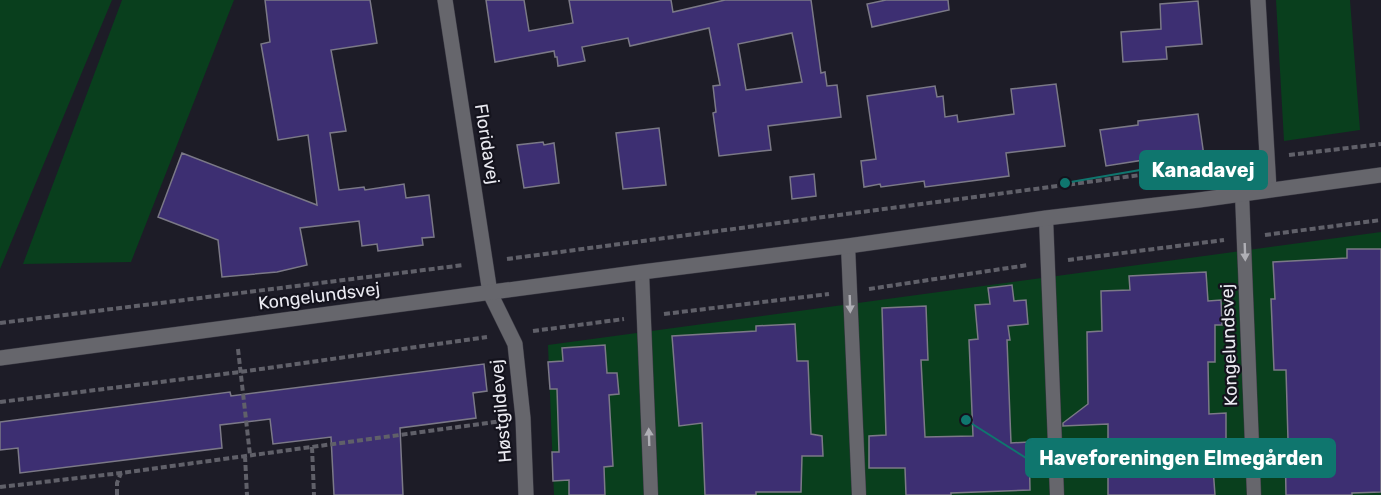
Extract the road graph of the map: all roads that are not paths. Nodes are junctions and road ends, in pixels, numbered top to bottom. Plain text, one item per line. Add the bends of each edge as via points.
1 (445, 0) edge
2 (1258, 0) edge
3 (1381, 176) edge
4 (1269, 189) junction
5 (1242, 194) junction
6 (1046, 218) junction
7 (848, 246) junction
8 (642, 272) junction
9 (490, 293) junction
10 (0, 358) edge
11 (526, 495) edge
12 (651, 495) edge
13 (859, 495) edge
14 (1057, 495) edge
15 (1254, 495) edge

1 - 9 street, Floridavej
2 - 4 street
3 - 4 street, Kongelundsvej
4 - 5 street, Kongelundsvej
5 - 6 street, Kongelundsvej
5 -> 15 lane, Kongelundsvej
6 - 7 street, Kongelundsvej
6 - 14 lane
7 - 8 street, Kongelundsvej
7 -> 13 lane
8 - 9 street, Kongelundsvej
12 -> 8 lane
9 - 10 street, Kongelundsvej
9 - 11 street, Høstgildevej via 515,344

